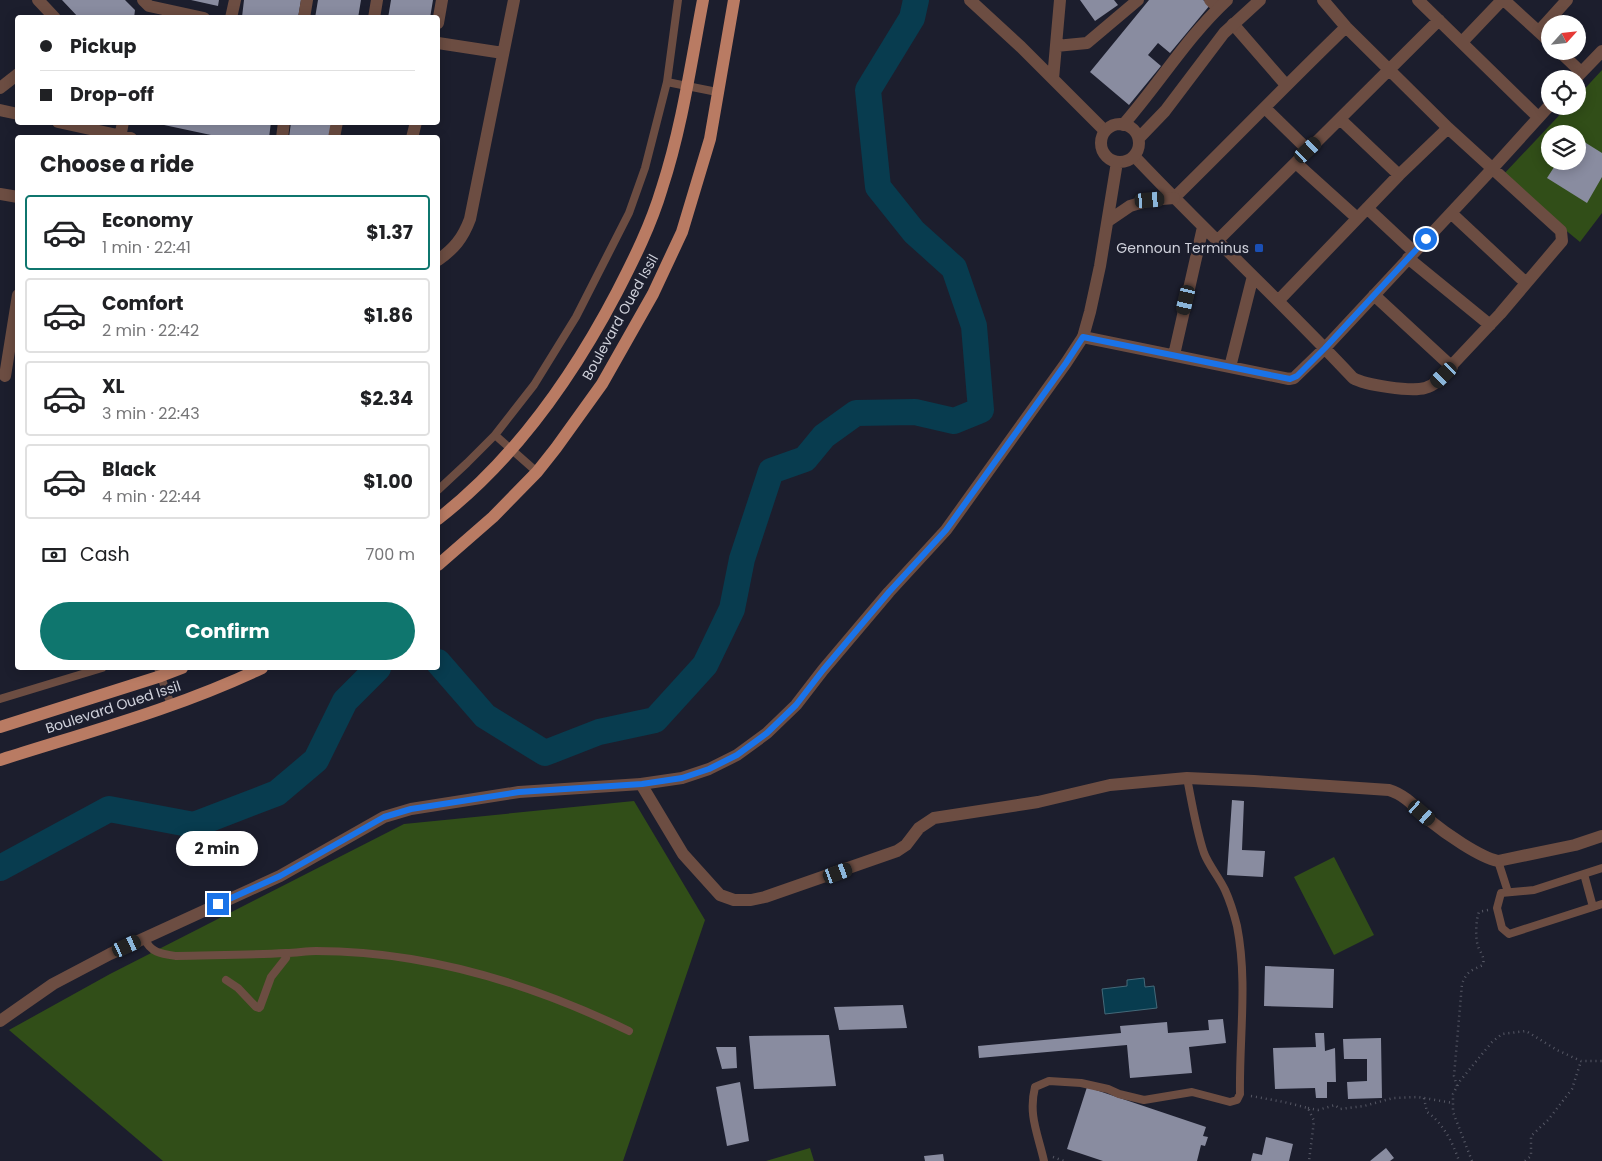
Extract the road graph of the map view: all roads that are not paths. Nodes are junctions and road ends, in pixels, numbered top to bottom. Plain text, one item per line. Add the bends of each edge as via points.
1 (38, 0) edge
2 (234, 0) edge
3 (307, 0) edge
4 (377, 0) edge
5 (442, 0) edge
6 (514, 0) edge
7 (678, 0) edge
8 (703, 0) edge
9 (734, 0) edge
10 (970, 0) edge
11 (1060, 0) edge
12 (1260, 0) edge
13 (1323, 0) edge
14 (1418, 0) edge
15 (1503, 0) edge
16 (1567, 0) edge
17 (1130, 2) edge
18 (1218, 3) edge
19 (147, 6) edge
20 (52, 15) edge
21 (190, 15) edge
22 (232, 15) edge
23 (304, 15) edge
24 (374, 15) edge
25 (439, 15) edge
26 (1439, 20) junction
27 (1233, 24) junction
28 (1346, 27) junction
29 (1539, 31) joint
30 (1462, 42) junction
31 (440, 43) edge
32 (1056, 46) junction
33 (1602, 51) edge
34 (503, 53) junction
35 (1566, 60) edge
36 (1390, 70) junction
37 (1574, 70) edge
38 (1583, 70) edge
39 (15, 76) edge
40 (1053, 79) junction
41 (667, 82) junction
42 (1286, 84) junction
43 (688, 86) junction
44 (0, 88) edge
45 (717, 92) junction
46 (1265, 108) junction
47 (0, 110) edge
48 (15, 113) edge
49 (1541, 114) edge
50 (1538, 117) junction
51 (1340, 119) junction
52 (71, 125) edge
53 (1123, 125) junction
54 (1448, 128) junction
55 (1106, 130) junction
56 (115, 135) edge
57 (1138, 138) junction
58 (1308, 150) junction
59 (1135, 157) junction
60 (1117, 162) junction
61 (1296, 163) junction
62 (1492, 169) junction
63 (1399, 175) junction
64 (0, 194) edge
65 (15, 196) edge
66 (1174, 198) junction
67 (1367, 208) junction
68 (1451, 213) junction
69 (1357, 218) junction
70 (1108, 222) junction
71 (1203, 227) junction
72 (1217, 241) junction
73 (1411, 255) junction
74 (440, 258) edge
75 (1253, 276) junction
76 (1526, 283) junction
77 (1374, 295) junction
78 (1279, 300) junction
79 (15, 317) edge
80 (1490, 325) junction
81 (1083, 337) junction
82 (1325, 348) junction
83 (1174, 355) junction
84 (1230, 367) junction
85 (1452, 367) junction
86 (7, 377) edge
87 (495, 435) junction
88 (511, 448) junction
89 (537, 472) junction
90 (440, 488) edge
91 (440, 517) edge
92 (440, 563) edge
93 (95, 670) edge
94 (258, 670) edge
95 (160, 672) edge
96 (0, 698) edge
97 (171, 706) junction
98 (0, 727) edge
99 (0, 760) edge
100 (1187, 778) junction
101 (642, 784) junction
102 (1602, 836) edge
103 (1498, 861) junction
104 (1602, 868) edge
105 (1584, 874) junction
106 (1508, 892) junction
107 (1602, 904) edge
108 (1593, 907) junction
109 (144, 938) junction
110 (287, 953) junction
111 (226, 980) dead end
112 (0, 1021) edge
113 (629, 1031) dead end
114 (1044, 1161) edge

1 - 20 street
2 - 22 street
3 - 23 street
4 - 24 street
5 - 25 street
6 - 34 street
7 - 41 lane
8 - 43 main road, Boulevard Oued Issil
9 - 45 main road, Boulevard Oued Issil
10 - 40 street
11 - 32 street
12 - 27 street
13 - 28 street
14 - 26 street
15 - 29 street
15 - 30 street
16 - 29 street
17 - 32 street via 1087,42
18 - 53 street via 1148,97
19 - 21 street
26 - 30 street
26 - 36 street
27 - 42 street
27 - 57 street via 1165,111
28 - 36 street
28 - 42 street
30 - 50 street
31 - 34 street
32 - 40 street
33 - 38 street
34 - 74 street via 470,220 460,241
35 - 37 street
36 - 51 street
36 - 54 street
39 - 44 street
40 - 55 street
41 - 43 lane
41 - 87 lane via 645,168 629,213 576,317 534,385
42 - 46 street
43 - 45 lane
43 - 88 main road, Boulevard Oued Issil via 662,190 639,249 580,357 559,389
45 - 89 main road, Boulevard Oued Issil via 710,139 682,232 653,294 602,384
46 - 58 street
46 - 66 street
47 - 48 street
49 - 50 street
50 - 62 street
51 - 58 street
51 - 63 street
52 - 56 street
53 - 55 street via 1110,126
53 - 57 street
54 - 62 street
54 - 63 street
55 - 60 street via 1102,148
57 - 59 street
58 - 61 street
59 - 60 street
59 - 66 street
60 - 70 street
61 - 69 street
61 - 72 street
62 - 68 street
62 - 76 street via 1562,235 1562,241
63 - 67 street
64 - 65 street
66 - 70 street via 1130,206
66 - 71 street
67 - 69 street
67 - 73 street
68 - 73 street
68 - 76 street
69 - 78 street
70 - 81 street
71 - 72 street
71 - 83 street
72 - 75 street
73 - 77 street
73 - 80 street
75 - 78 street
75 - 84 street
76 - 80 street
77 - 82 street
77 - 85 street
78 - 82 street
79 - 86 street
80 - 85 street
81 - 83 street
81 - 101 street via 946,530 889,592 796,705 767,733 737,755 682,778
82 - 84 street via 1290,379
82 - 85 street via 1353,378 1368,384 1426,388
83 - 84 street
87 - 88 lane
87 - 90 lane
88 - 89 lane
88 - 91 main road, Boulevard Oued Issil via 478,484
89 - 92 main road, Boulevard Oued Issil via 493,517
93 - 96 lane
94 - 97 main road, Boulevard Oued Issil
95 - 97 lane
95 - 98 main road, Boulevard Oued Issil
97 - 99 main road, Boulevard Oued Issil
100 - 101 street via 1110,785 1038,802 934,818 896,851 824,878 751,900 734,900 720,895 706,882 683,854
100 - 103 street via 1389,790 1403,796 1434,824 1480,854
100 - 114 lane via 1204,854 1224,889 1236,925 1241,954 1240,1094 1237,1100 1230,1102 1192,1092 1144,1100 1081,1083 1049,1081 1035,1087 1032,1098 1033,1121
101 - 109 street via 519,792 411,809 384,817 280,876
102 - 103 street
103 - 106 lane
104 - 105 lane
105 - 106 lane via 1534,890
105 - 108 lane
106 - 108 lane via 1501,893 1497,908 1502,928 1509,934
107 - 108 lane
109 - 110 lane via 154,952 176,956
109 - 112 street via 53,984
110 - 111 lane via 271,977 259,1008
110 - 113 lane via 316,951 371,955 456,968 556,998

